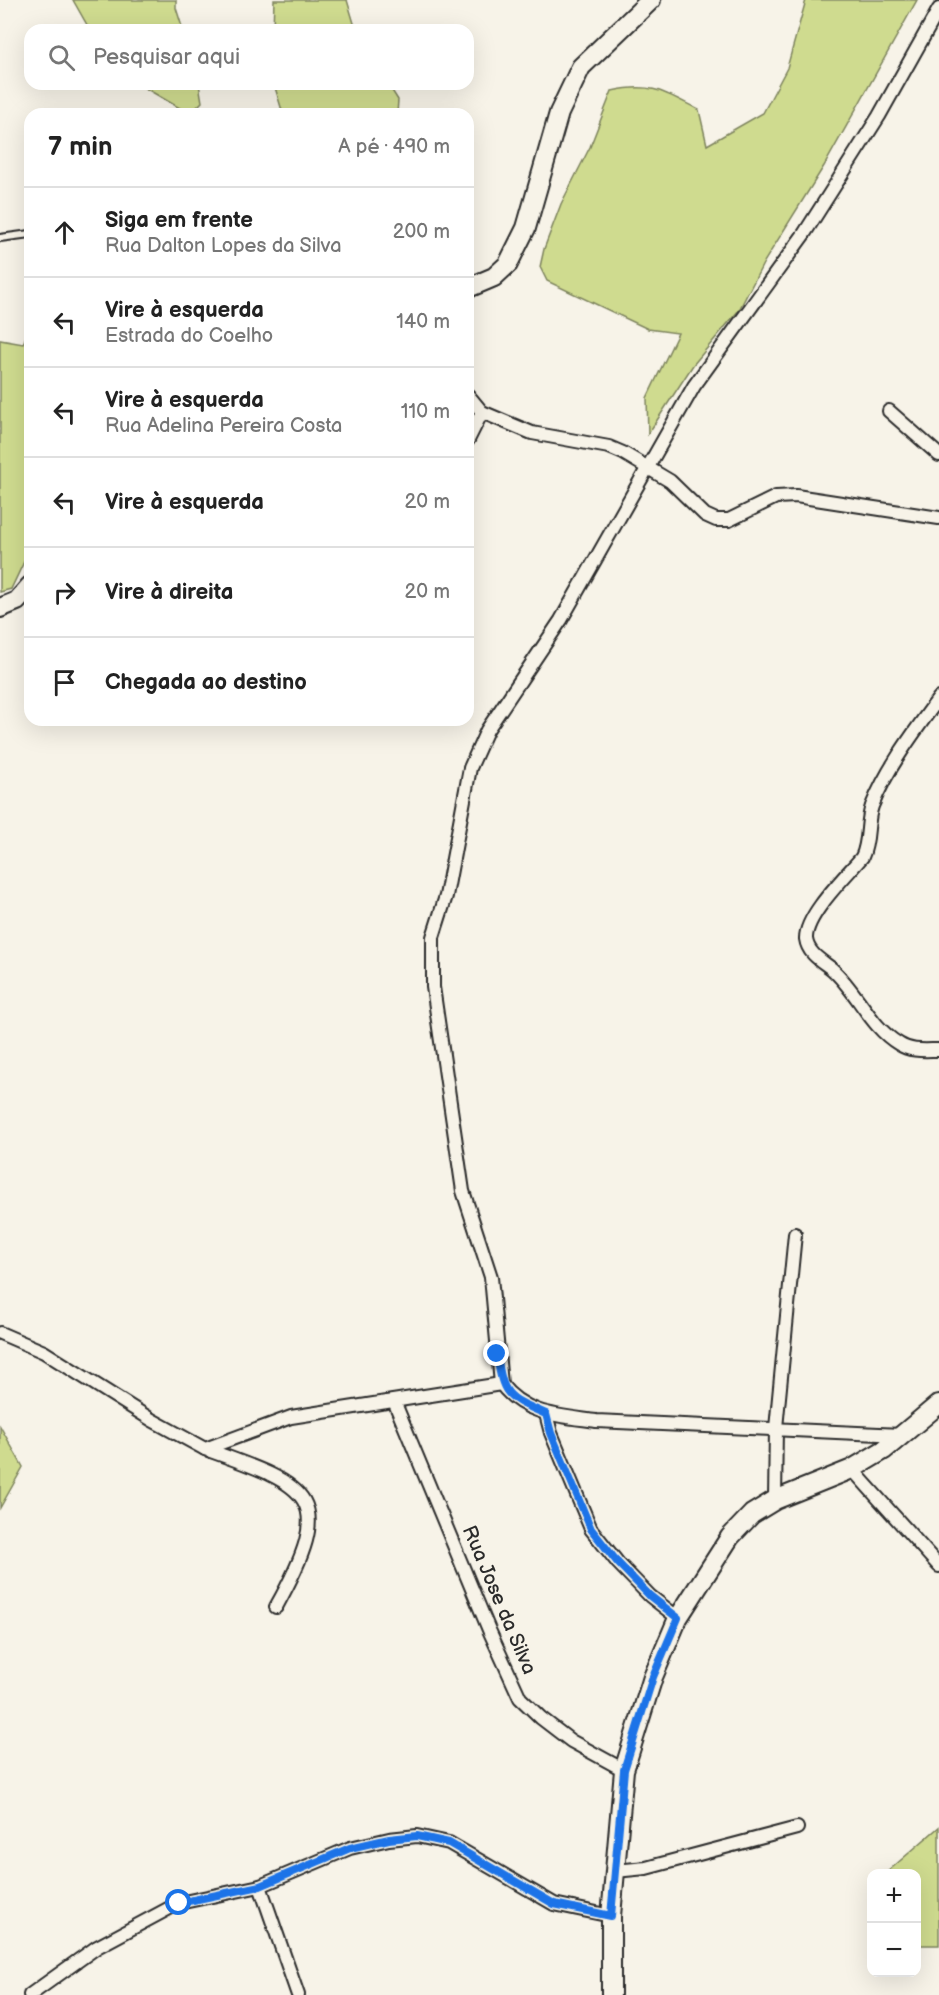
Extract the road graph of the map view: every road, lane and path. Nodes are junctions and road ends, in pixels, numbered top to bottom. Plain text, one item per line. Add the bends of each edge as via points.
1 (651, 0) edge
2 (939, 9) edge
3 (24, 235) edge
4 (0, 238) edge
5 (474, 285) edge
6 (474, 402) edge
7 (889, 411) dead end
8 (482, 412) junction
9 (474, 428) edge
10 (939, 455) edge
11 (649, 467) junction
12 (939, 518) edge
13 (24, 593) edge
14 (0, 608) edge
15 (939, 698) edge
16 (939, 1050) edge
17 (795, 1234) dead end
18 (0, 1334) edge
19 (501, 1384) junction
20 (394, 1401) junction
21 (939, 1404) edge
22 (546, 1414) junction
23 (776, 1428) junction
24 (901, 1435) junction
25 (205, 1449) junction
26 (852, 1469) junction
27 (775, 1500) junction
28 (939, 1566) edge
29 (276, 1607) dead end
30 (678, 1618) junction
31 (624, 1770) junction
32 (797, 1828) dead end
33 (615, 1871) junction
34 (260, 1886) junction
35 (611, 1916) junction
36 (614, 1990) edge
37 (30, 1995) edge
38 (298, 1995) edge

1 - 5 street via 581,67 558,113 526,228 508,264 494,277
2 - 11 street via 879,116 804,234 694,386
3 - 4 lane
6 - 8 street
7 - 10 street
8 - 9 street
8 - 11 street via 532,433 609,447
11 - 12 street via 716,520 729,520 776,496
11 - 19 street via 561,620 487,730 470,768 446,896 433,937 433,987 463,1191 491,1277
13 - 14 street via 17,601
15 - 16 street via 891,769 872,807 862,857 814,914 806,940 811,951 848,986 889,1037 910,1050
17 - 23 street
18 - 25 street via 44,1352
19 - 20 street
19 - 22 street via 511,1398
20 - 25 street via 291,1417
20 - 31 street, Rua Jose da Silva via 520,1698 571,1741
21 - 24 street
22 - 23 street via 596,1421
22 - 30 street via 591,1529 650,1596
23 - 24 street
23 - 27 street
24 - 26 street
25 - 29 street via 276,1476 309,1505 306,1544
26 - 27 street
26 - 28 street
27 - 30 street via 752,1514 730,1536
30 - 31 street via 653,1677
31 - 33 street
32 - 33 street via 646,1868
33 - 35 street
34 - 35 street via 350,1848 417,1836 449,1843 554,1904
34 - 37 street via 179,1903 98,1947
34 - 38 street
35 - 36 street

